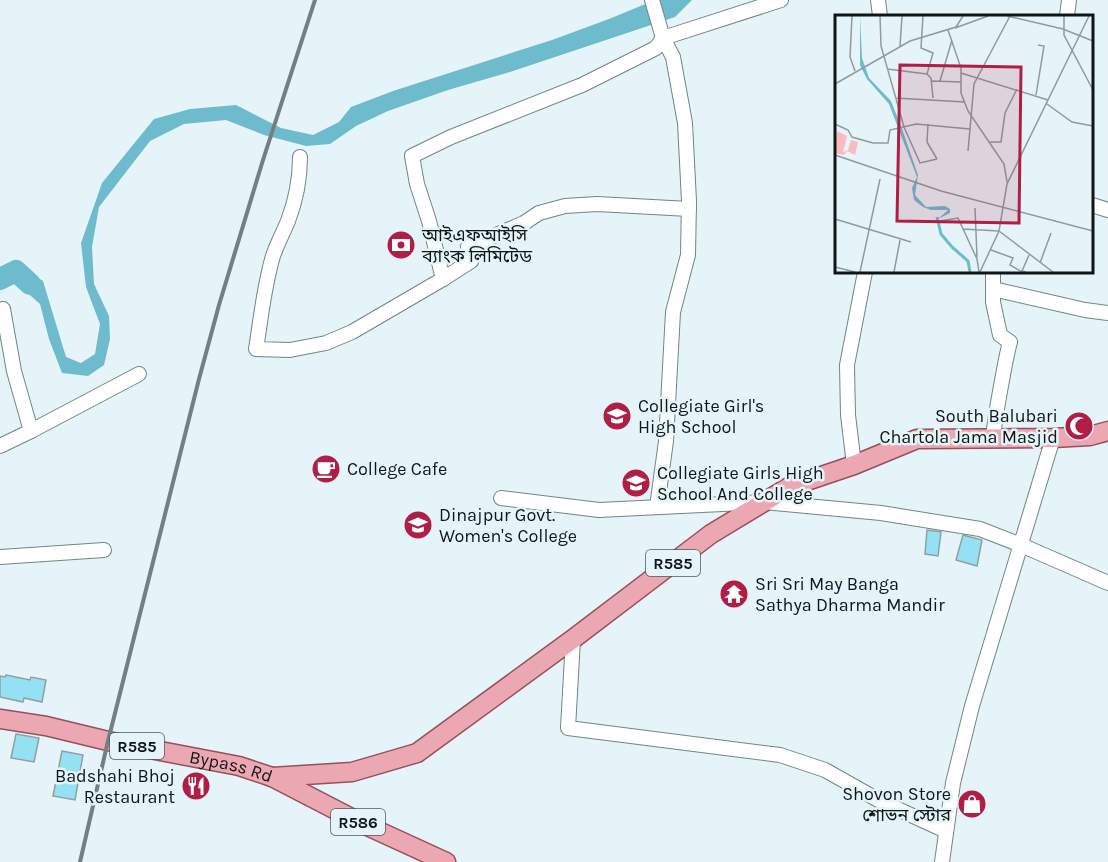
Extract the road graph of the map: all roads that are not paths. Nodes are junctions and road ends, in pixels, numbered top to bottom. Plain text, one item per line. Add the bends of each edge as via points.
1 (652, 0) edge
2 (781, 0) edge
3 (878, 0) edge
4 (1070, 0) edge
5 (880, 15) edge
6 (1067, 15) edge
7 (663, 38) junction
8 (300, 157) dead end
9 (1093, 205) edge
10 (689, 209) junction
11 (1108, 210) edge
12 (865, 273) edge
13 (993, 273) edge
14 (443, 279) junction
15 (993, 289) junction
16 (3, 309) dead end
17 (1108, 313) edge
18 (139, 374) dead end
19 (31, 431) junction
20 (1108, 431) edge
21 (993, 438) junction
22 (1053, 438) junction
23 (0, 446) edge
24 (854, 465) junction
25 (501, 498) dead end
26 (764, 502) junction
27 (657, 507) junction
28 (1021, 545) junction
29 (104, 550) dead end
30 (0, 557) edge
31 (1108, 583) edge
32 (573, 639) junction
33 (0, 719) edge
34 (272, 777) junction
35 (946, 831) junction
36 (446, 862) edge
37 (942, 862) edge

1 - 7 street
2 - 7 street
3 - 5 street
4 - 6 street
7 - 10 street via 673,57 685,123
7 - 14 street via 656,48 582,85 412,156
8 - 14 street via 297,193 273,257 256,349 290,350 326,343
9 - 11 street
10 - 14 street via 597,204 564,206 539,213 524,224 468,247 471,261
10 - 27 street via 688,255 673,312 666,441
12 - 24 street via 847,365
13 - 15 street
15 - 17 street
15 - 21 street via 1000,335 1010,342
16 - 19 street via 14,371
18 - 19 street
19 - 23 street
20 - 22 main road, R585
21 - 22 main road, R585
21 - 24 main road, R585 via 917,439
22 - 28 street
24 - 26 main road, R585 via 789,487
25 - 27 street via 599,510
26 - 27 street
26 - 28 street via 881,513 980,529
26 - 32 main road, R585 via 711,534
28 - 31 street
28 - 35 street via 972,706
29 - 30 street
32 - 34 main road, R585 via 417,753 352,772
32 - 35 street via 568,728 780,755 825,770
33 - 34 main road, Bypass Rd / R585 via 239,766
34 - 36 main road, Bypass Rd / R586
35 - 37 street

